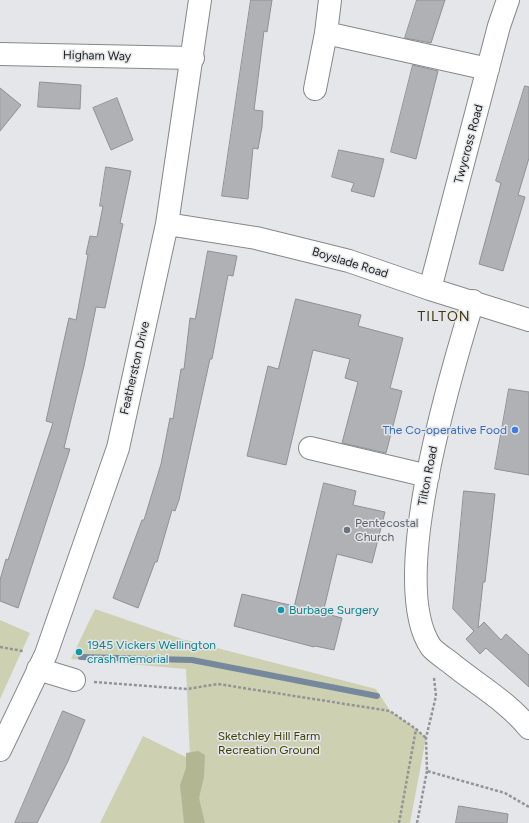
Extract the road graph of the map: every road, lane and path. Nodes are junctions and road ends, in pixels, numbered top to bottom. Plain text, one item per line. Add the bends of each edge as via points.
1 (200, 0) edge
2 (330, 0) edge
3 (508, 0) edge
4 (326, 33) junction
5 (0, 54) edge
6 (193, 58) junction
7 (488, 69) junction
8 (315, 89) dead end
9 (167, 224) junction
10 (430, 289) junction
11 (473, 301) junction
12 (529, 320) edge
13 (310, 448) dead end
14 (428, 476) junction
15 (432, 647) junction
16 (38, 669) junction
17 (74, 680) joint
18 (416, 728) junction
19 (529, 728) edge
20 (426, 738) junction
21 (0, 750) edge
22 (427, 771) junction
23 (529, 807) edge
24 (399, 823) edge
25 (417, 823) edge

1 - 6 street, Featherston Drive
2 - 4 street
3 - 7 street, Twycross Road
4 - 7 street
4 - 8 street
5 - 6 street, Higham Way
6 - 9 street, Featherston Drive
7 - 10 street, Twycross Road
9 - 10 street, Boyslade Road via 264,240 349,261
9 - 16 street, Featherston Drive via 118,448 46,654
10 - 11 street, Boyslade Road
11 - 12 street, Boyslade Road
11 - 14 street, Tilton Road via 459,345
13 - 14 street
14 - 15 street, Tilton Road via 420,515 417,596 421,623
15 - 19 street, Tilton Road via 502,702
15 - 20 path via 436,696
16 - 17 street
16 - 21 street, Featherston Drive
17 - 18 path via 187,689 218,684 390,711
18 - 20 path
18 - 24 path
20 - 22 path
22 - 23 path via 505,793
22 - 25 path

